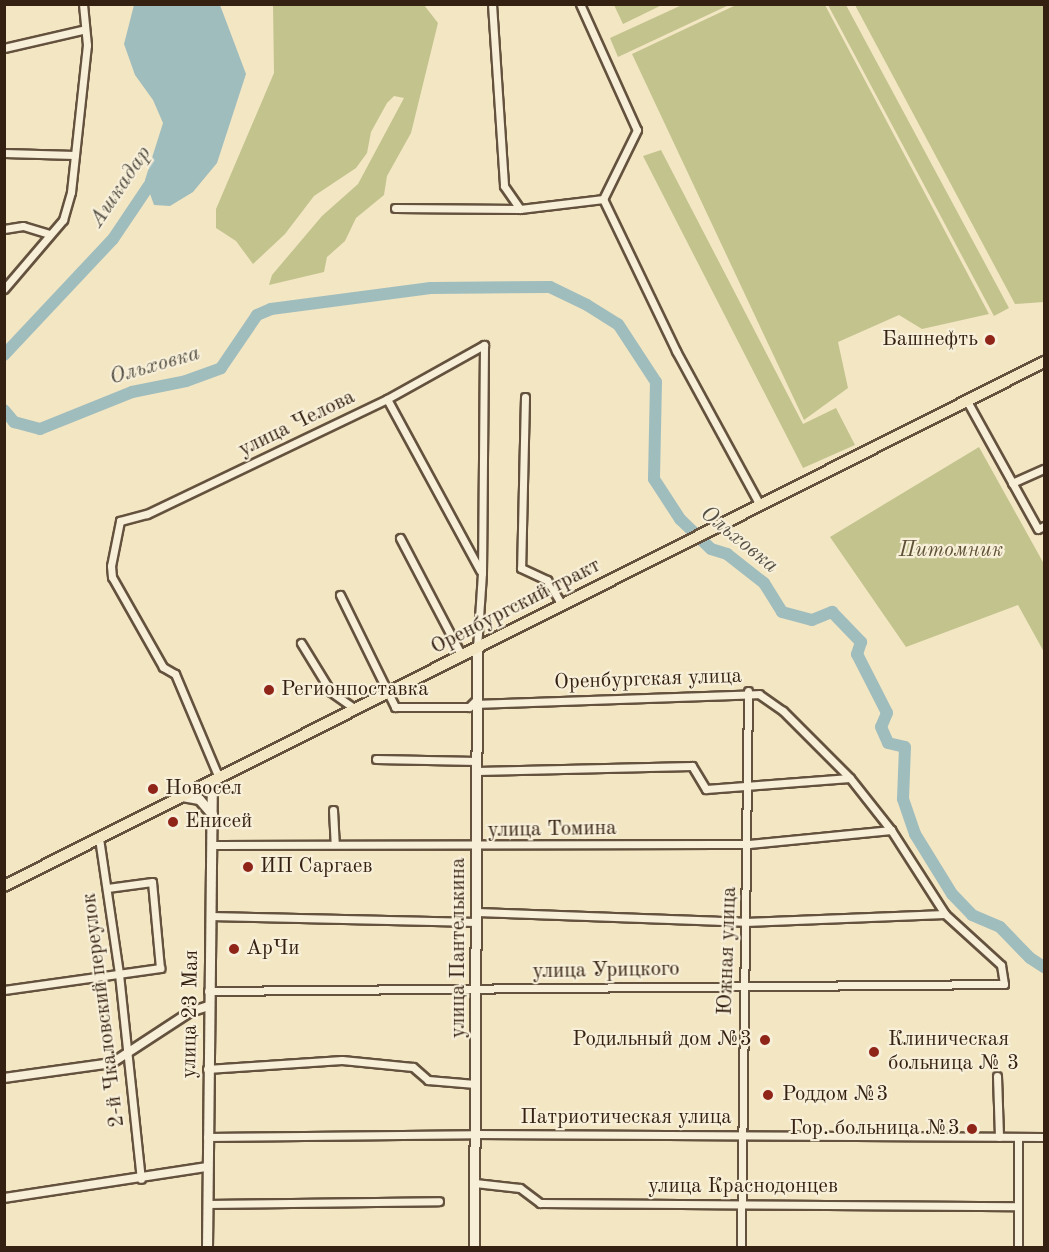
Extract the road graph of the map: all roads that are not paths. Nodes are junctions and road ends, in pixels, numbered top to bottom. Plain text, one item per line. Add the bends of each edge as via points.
1 (83, 4) edge
2 (492, 4) edge
3 (580, 4) edge
4 (82, 30) junction
5 (4, 48) edge
6 (4, 153) edge
7 (75, 155) junction
8 (603, 199) junction
9 (395, 208) dead end
10 (520, 209) junction
11 (4, 229) edge
12 (50, 234) junction
13 (4, 289) edge
14 (1044, 362) edge
15 (525, 398) dead end
16 (387, 399) junction
17 (967, 401) junction
18 (1044, 469) edge
19 (1012, 483) junction
20 (760, 505) junction
21 (1044, 526) edge
22 (400, 538) dead end
23 (482, 573) junction
24 (340, 595) dead end
25 (562, 605) junction
26 (301, 643) dead end
27 (477, 649) junction
28 (462, 656) junction
29 (748, 691) junction
30 (389, 692) junction
31 (477, 701) junction
32 (355, 709) junction
33 (376, 759) dead end
34 (477, 761) junction
35 (477, 771) junction
36 (850, 778) junction
37 (215, 780) junction
38 (748, 789) junction
39 (182, 796) junction
40 (333, 810) dead end
41 (212, 814) junction
42 (891, 830) junction
43 (99, 838) junction
44 (335, 844) junction
45 (749, 844) junction
46 (213, 845) junction
47 (478, 847) junction
48 (4, 886) edge
49 (107, 888) junction
50 (477, 912) junction
51 (945, 914) junction
52 (210, 916) junction
53 (477, 922) junction
54 (746, 922) junction
55 (119, 974) junction
56 (1004, 984) joint
57 (742, 986) junction
58 (4, 990) edge
59 (477, 990) junction
60 (208, 991) junction
61 (208, 1006) junction
62 (126, 1056) junction
63 (207, 1069) junction
64 (997, 1076) dead end
65 (4, 1078) edge
66 (476, 1084) junction
67 (475, 1134) junction
68 (742, 1135) junction
69 (207, 1137) junction
70 (999, 1137) junction
71 (1018, 1137) junction
72 (1044, 1137) edge
73 (207, 1167) junction
74 (141, 1179) junction
75 (475, 1183) junction
76 (4, 1198) edge
77 (439, 1201) dead end
78 (741, 1203) junction
79 (207, 1204) junction
80 (1017, 1206) junction
81 (207, 1248) edge
82 (474, 1248) edge
83 (741, 1248) edge
84 (1018, 1248) edge

1 - 4 street
2 - 10 street via 504,186
3 - 8 street via 637,130
4 - 5 street
4 - 7 street via 87,45
6 - 7 street
7 - 12 street via 63,220
8 - 10 street
8 - 20 street via 676,351
9 - 10 street
11 - 12 street via 23,226
12 - 13 street
14 - 17 main road, Оренбургский тракт
15 - 25 street via 521,568 547,580
16 - 23 street
16 - 23 street, улица Челова via 484,345
16 - 37 street, улица Челова via 147,514 120,521 112,577 163,667 175,674
17 - 19 street
17 - 20 main road, Оренбургский тракт
18 - 19 street
19 - 21 street via 1038,529
20 - 25 main road, Оренбургский тракт
22 - 28 street
23 - 27 street
24 - 30 street
25 - 27 main road, Оренбургский тракт
26 - 32 street via 331,692
27 - 28 main road, Оренбургский тракт
27 - 31 main road, улица Пантелькина
28 - 30 main road, Оренбургский тракт
29 - 31 street, Оренбургская улица
29 - 36 street, Оренбургская улица via 774,703
29 - 38 street, Южная улица
30 - 31 street, Оренбургская улица via 395,707 469,707
30 - 32 main road, Оренбургский тракт
31 - 34 main road, улица Пантелькина
32 - 37 main road, Оренбургский тракт
33 - 34 street
34 - 35 main road, улица Пантелькина
35 - 38 street via 692,766 706,789
35 - 47 main road, улица Пантелькина
36 - 38 street
36 - 42 street, Оренбургская улица
37 - 39 main road, Оренбургский тракт
37 - 41 main road, улица 23 Мая
38 - 45 street, Южная улица
39 - 41 main road via 200,800
39 - 43 main road, Оренбургский тракт
40 - 44 street
41 - 46 main road, улица 23 Мая
42 - 45 street, улица Томина
42 - 51 street, Оренбургская улица
43 - 48 main road, Оренбургский тракт
43 - 49 street, 2-й Чкаловский переулок
44 - 46 street, улица Томина
44 - 47 street, улица Томина
45 - 47 street, улица Томина
45 - 54 street, Южная улица
46 - 52 main road, улица 23 Мая
47 - 50 main road, улица Пантелькина
49 - 55 street, 2-й Чкаловский переулок
49 - 55 street via 152,882 160,968
50 - 53 main road, улица Пантелькина
50 - 54 street
51 - 54 street
51 - 56 street, Оренбургская улица via 1001,965
52 - 53 street
52 - 60 main road, улица 23 Мая
53 - 59 main road, улица Пантелькина
54 - 57 street, Южная улица
55 - 58 street
55 - 62 street, 2-й Чкаловский переулок
56 - 57 street, улица Урицкого
57 - 59 street, улица Урицкого
57 - 68 street, Южная улица
59 - 60 street, улица Урицкого
59 - 66 main road, улица Пантелькина
60 - 61 main road, улица 23 Мая
61 - 62 street via 190,1012
61 - 63 main road, улица 23 Мая
62 - 65 street via 112,1063
62 - 74 street, 2-й Чкаловский переулок
63 - 66 street via 342,1060 413,1067 428,1080
63 - 69 main road, улица 23 Мая
64 - 70 street
66 - 67 main road, улица Пантелькина
67 - 68 street, Патриотическая улица
67 - 69 street, Патриотическая улица
67 - 75 main road, улица Пантелькина
68 - 70 street, Патриотическая улица
68 - 78 street, Южная улица
69 - 73 main road, улица 23 Мая
70 - 71 street, Патриотическая улица
71 - 72 street, Патриотическая улица
71 - 80 street
73 - 74 street
73 - 79 main road, улица 23 Мая
74 - 76 street
75 - 78 street, улица Краснодонцев via 520,1188 540,1203
75 - 82 main road, улица Пантелькина
77 - 79 street
78 - 80 street, улица Краснодонцев
78 - 83 street, Южная улица
79 - 81 main road, улица 23 Мая
80 - 84 street

